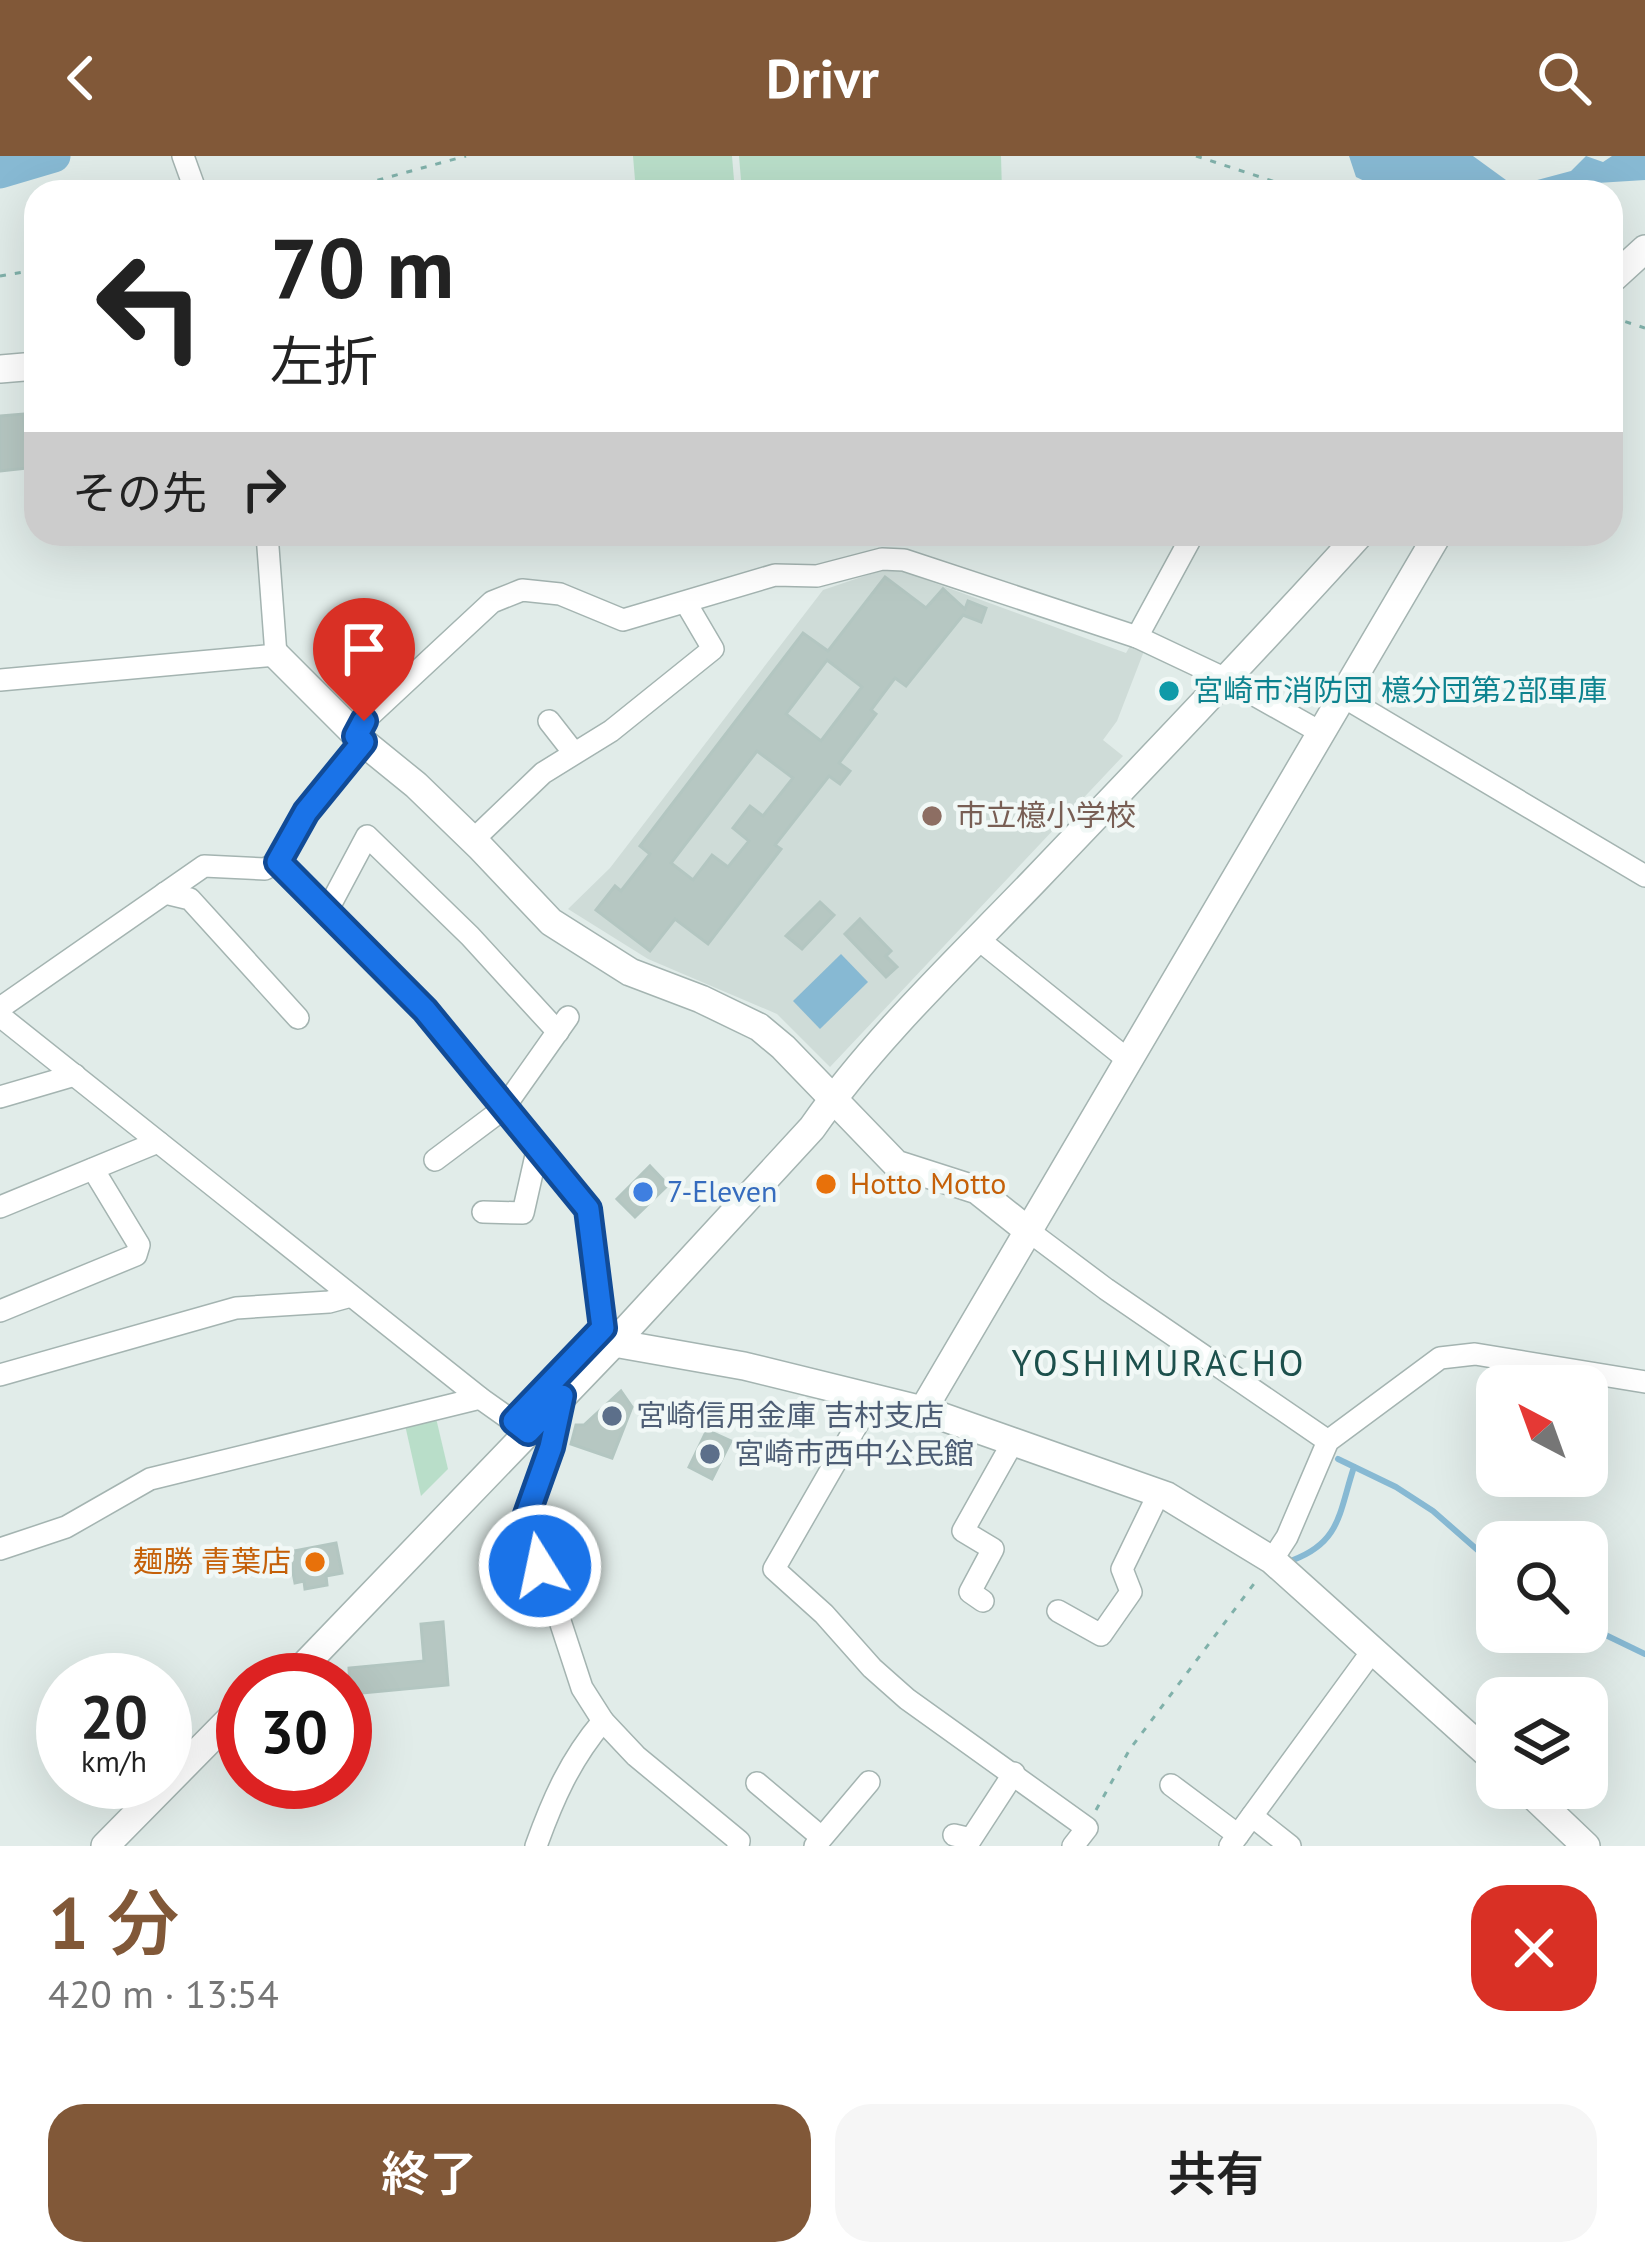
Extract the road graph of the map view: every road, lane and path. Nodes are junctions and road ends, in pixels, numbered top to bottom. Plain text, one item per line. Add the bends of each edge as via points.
1 (466, 156) edge
2 (1196, 156) edge
3 (378, 180) edge
4 (1269, 180) edge
5 (269, 546) edge
6 (891, 546) edge
7 (1186, 546) edge
8 (1349, 546) edge
9 (1431, 546) edge
10 (892, 559) junction
11 (686, 603) junction
12 (1137, 637) junction
13 (276, 656) junction
14 (0, 680) edge
15 (1228, 680) junction
16 (1342, 696) junction
17 (549, 721) dead end
18 (1321, 732) junction
19 (360, 739) junction
20 (574, 753) junction
21 (473, 840) junction
22 (278, 862) junction
23 (1645, 876) edge
24 (165, 893) junction
25 (327, 911) junction
26 (978, 939) junction
27 (0, 1012) edge
28 (298, 1018) dead end
29 (1127, 1059) junction
30 (75, 1075) junction
31 (0, 1097) edge
32 (832, 1098) junction
33 (503, 1109) junction
34 (158, 1142) junction
35 (537, 1150) junction
36 (435, 1160) dead end
37 (93, 1169) junction
38 (0, 1207) edge
39 (483, 1212) dead end
40 (1026, 1229) junction
41 (351, 1296) junction
42 (0, 1311) edge
43 (609, 1335) junction
44 (0, 1375) edge
45 (1645, 1382) edge
46 (562, 1396) junction
47 (873, 1397) junction
48 (479, 1398) junction
49 (922, 1411) junction
50 (521, 1426) junction
51 (1328, 1441) junction
52 (1013, 1442) junction
53 (1160, 1493) junction
54 (0, 1549) edge
55 (1273, 1560) junction
56 (982, 1601) dead end
57 (1058, 1611) dead end
58 (1372, 1650) junction
59 (295, 1653) edge
60 (332, 1653) edge
61 (603, 1721) junction
62 (216, 1733) edge
63 (1476, 1743) edge
64 (216, 1757) edge
65 (1014, 1773) junction
66 (868, 1782) dead end
67 (758, 1783) dead end
68 (1171, 1785) dead end
69 (1547, 1809) edge
70 (1252, 1816) junction
71 (954, 1835) dead end
72 (1080, 1837) edge
73 (1234, 1840) edge
74 (817, 1841) edge
75 (105, 1846) edge
76 (130, 1846) edge
77 (536, 1846) edge
78 (738, 1846) edge
79 (1290, 1846) edge
80 (1586, 1846) edge

1 - 3 path
2 - 4 path
5 - 13 street
6 - 10 street
7 - 12 street
8 - 15 street
9 - 16 street
10 - 11 street via 818,576 775,575
10 - 12 street
11 - 19 street via 622,620 560,594 522,590 492,602 364,721
11 - 20 street via 713,649
12 - 15 street
13 - 14 street
13 - 19 street
15 - 18 street
15 - 26 street
16 - 18 street
16 - 23 street
17 - 20 street
18 - 29 street
19 - 21 street
19 - 22 street
20 - 21 street
21 - 32 street via 551,922 630,972 759,1027
22 - 24 street via 265,869 204,866
22 - 25 street
24 - 27 street
24 - 28 street via 190,899
25 - 33 street via 425,1010
25 - 33 street via 367,836 563,1024
26 - 29 street
26 - 32 street
27 - 30 street
29 - 40 street
30 - 31 street
30 - 34 street
32 - 40 street via 896,1164 977,1190
32 - 43 street
33 - 35 street
33 - 36 street
34 - 37 street
34 - 41 street
35 - 39 street via 524,1213
35 - 43 street via 588,1209
37 - 38 street
37 - 42 street via 139,1245 136,1255
40 - 49 street
40 - 51 street
41 - 44 street via 236,1308
41 - 48 street
43 - 46 street
43 - 47 street
43 - 50 street
45 - 51 street via 1460,1353 1440,1358
46 - 50 street
46 - 61 street via 526,1517 582,1688
47 - 49 street
47 - 65 street via 765,1576 824,1614 907,1700
48 - 50 street
48 - 54 street via 150,1479 66,1527
49 - 52 street
50 - 59 street
50 - 60 street
51 - 55 street
52 - 53 street
52 - 56 street via 963,1532 993,1549 970,1592
53 - 55 street
53 - 57 street via 1122,1569 1131,1592 1101,1635
55 - 58 street
55 - 72 path via 1130,1749
58 - 63 street
58 - 70 street
61 - 77 street via 556,1790
61 - 78 street
62 - 75 street
64 - 76 street
65 - 71 street via 971,1839
65 - 72 street
66 - 74 street
67 - 74 street
68 - 73 street
69 - 80 street
70 - 73 street
70 - 79 street

